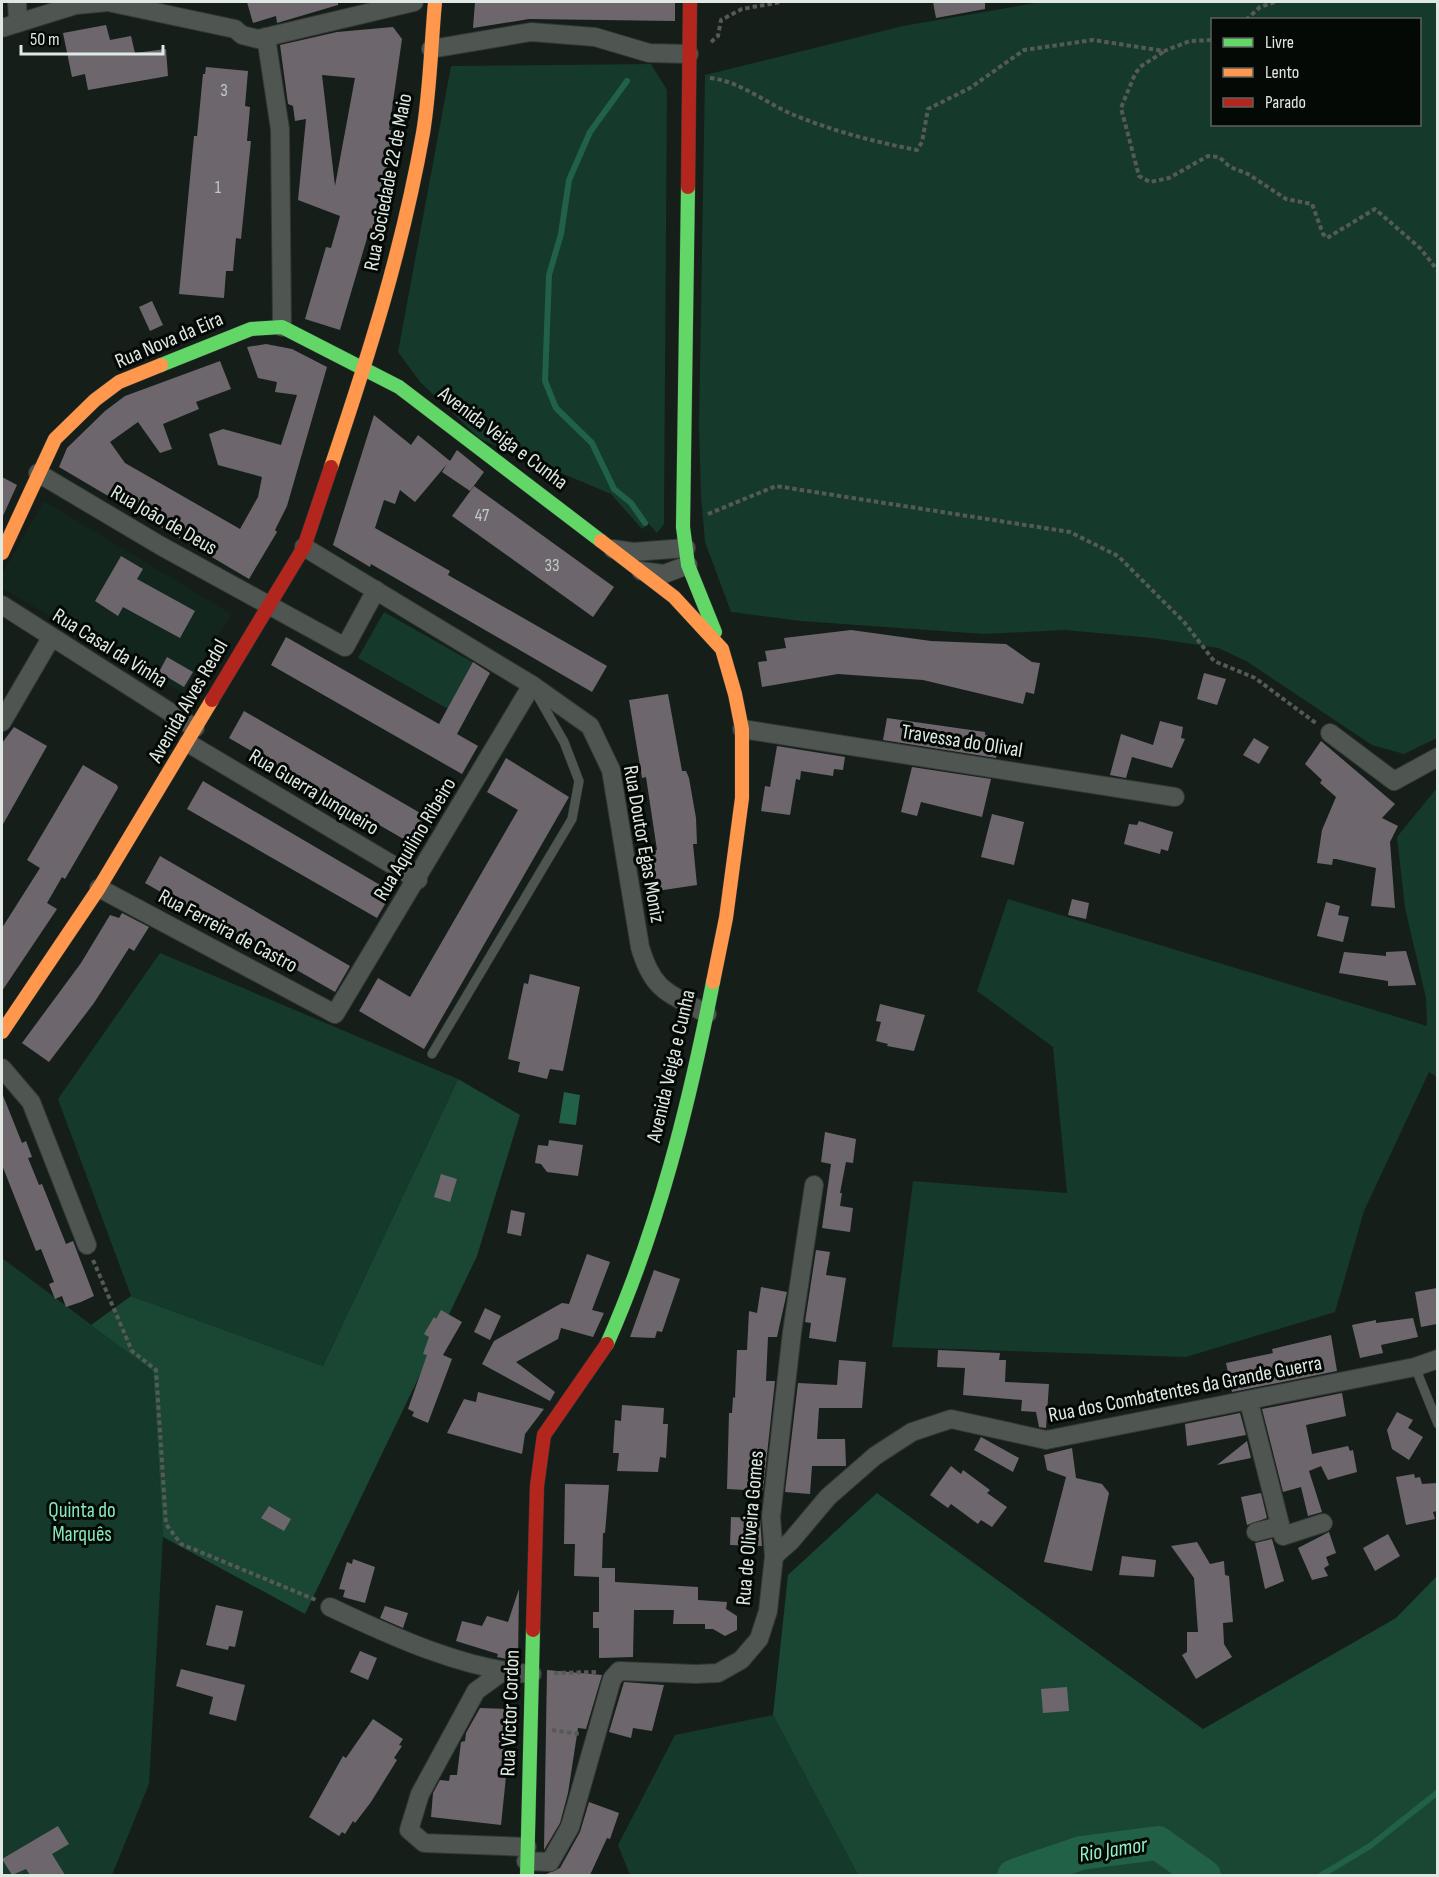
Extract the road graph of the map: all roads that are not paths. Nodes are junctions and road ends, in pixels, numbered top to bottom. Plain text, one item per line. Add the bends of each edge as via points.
1 (17, 2) edge
2 (108, 2) edge
3 (406, 2) edge
4 (435, 2) edge
5 (690, 2) edge
6 (76, 3) edge
7 (10, 25) edge
8 (266, 38) junction
9 (431, 50) junction
10 (689, 54) junction
11 (282, 327) junction
12 (364, 367) junction
13 (38, 473) junction
14 (304, 546) junction
15 (611, 549) junction
16 (2, 553) edge
17 (687, 556) junction
18 (639, 571) junction
19 (376, 590) junction
20 (2, 605) edge
21 (268, 605) junction
22 (51, 638) junction
23 (722, 649) junction
24 (532, 685) junction
25 (2, 723) edge
26 (742, 729) junction
27 (1330, 733) road end
28 (191, 736) junction
29 (1437, 757) edge
30 (1175, 797) dead end
31 (418, 880) junction
32 (99, 888) junction
33 (335, 1014) joint
34 (707, 1014) junction
35 (2, 1032) edge
36 (432, 1054) dead end
37 (2, 1068) edge
38 (814, 1185) dead end
39 (87, 1245) road end
40 (1437, 1359) edge
41 (1415, 1367) junction
42 (1249, 1402) junction
43 (1437, 1425) edge
44 (1323, 1523) dead end
45 (1280, 1526) junction
46 (1256, 1532) dead end
47 (774, 1556) junction
48 (535, 1580) joint
49 (330, 1607) road end
50 (502, 1672) junction
51 (532, 1674) junction
52 (526, 1861) edge

1 - 7 street
2 - 6 street
2 - 8 street
3 - 8 street
4 - 9 street, Rua Sociedade 22 de Maio
5 - 10 street
6 - 7 street
8 - 11 street via 280,129
9 - 10 street via 531,32 595,37 649,53
9 - 12 street, Rua Sociedade 22 de Maio via 423,130 400,246
10 - 17 street via 683,517
11 - 12 street, Rua Nova da Eira
11 - 13 street, Rua Nova da Eira via 251,329 119,382 94,400 55,439
12 - 14 street, Avenida Alves Redol
12 - 15 street, Avenida Veiga e Cunha via 399,387
13 - 16 street, Rua Nova da Eira
13 - 21 street, Rua João de Deus
14 - 19 street, Rua Doutor Egas Moniz
14 - 21 street, Avenida Alves Redol
15 - 17 street
15 - 18 street, Avenida Veiga e Cunha
17 - 18 street via 664,574
17 - 23 street
18 - 23 street, Avenida Veiga e Cunha via 674,597
19 - 21 street via 345,647
19 - 24 street, Rua Doutor Egas Moniz
20 - 22 street, Rua Casal da Vinha
21 - 28 street, Avenida Alves Redol
22 - 25 street
22 - 28 street, Rua Casal da Vinha
23 - 26 street, Avenida Veiga e Cunha
24 - 31 street, Rua Aquilino Ribeiro
24 - 34 street, Rua Doutor Egas Moniz via 590,726 611,770 647,970 664,990
24 - 36 lane via 564,742 579,781 572,819
26 - 30 street, Travessa do Olival
26 - 34 street, Avenida Veiga e Cunha via 737,851
27 - 29 street via 1394,781
28 - 31 street, Rua Guerra Junqueiro
28 - 32 street, Avenida Alves Redol
31 - 33 street, Rua Aquilino Ribeiro
32 - 33 street, Rua Ferreira de Castro
32 - 35 street, Avenida Alves Redol
34 - 48 street, Avenida Veiga e Cunha via 679,1137 633,1281 607,1344 544,1435 537,1486
37 - 39 street via 31,1102
38 - 47 street, Rua de Oliveira Gomes via 771,1517
40 - 41 street, Rua dos Combatentes da Grande Guerra
41 - 42 street, Rua dos Combatentes da Grande Guerra
41 - 43 lane
42 - 45 street
42 - 47 street, Rua dos Combatentes da Grande Guerra via 1046,1440 951,1419 912,1432 874,1456 828,1497 791,1542
44 - 45 street via 1283,1536
45 - 46 street
47 - 52 street, Rua de Oliveira Gomes via 768,1611 759,1639 741,1660 718,1673 619,1671 612,1679 570,1827 550,1862
48 - 51 street, Rua Victor Cordon
49 - 50 street via 414,1643
50 - 51 street
50 - 52 street via 476,1691 420,1794 409,1830 424,1843
51 - 52 street, Rua Victor Cordon

